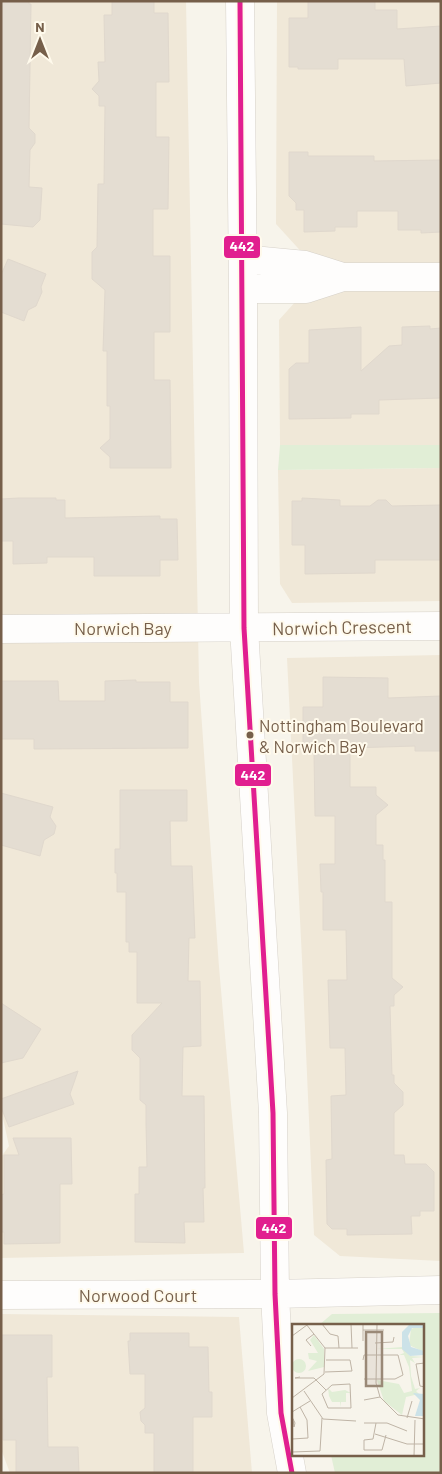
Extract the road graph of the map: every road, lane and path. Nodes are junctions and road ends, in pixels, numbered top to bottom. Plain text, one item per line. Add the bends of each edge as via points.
1 (240, 1) edge
2 (243, 259) junction
3 (343, 277) junction
4 (441, 277) edge
5 (243, 289) junction
6 (441, 626) edge
7 (1, 628) edge
8 (244, 628) junction
9 (441, 1290) edge
10 (275, 1294) junction
11 (1, 1295) edge
12 (292, 1473) edge

1 - 2 street
2 - 3 street via 305,266
2 - 5 street
3 - 4 street
3 - 5 street via 306,289
5 - 8 street
6 - 8 street, Norwich Crescent
7 - 8 street, Norwich Bay
8 - 10 street via 273,1113
9 - 10 street
10 - 11 street, Norwood Court
10 - 12 street via 281,1413

